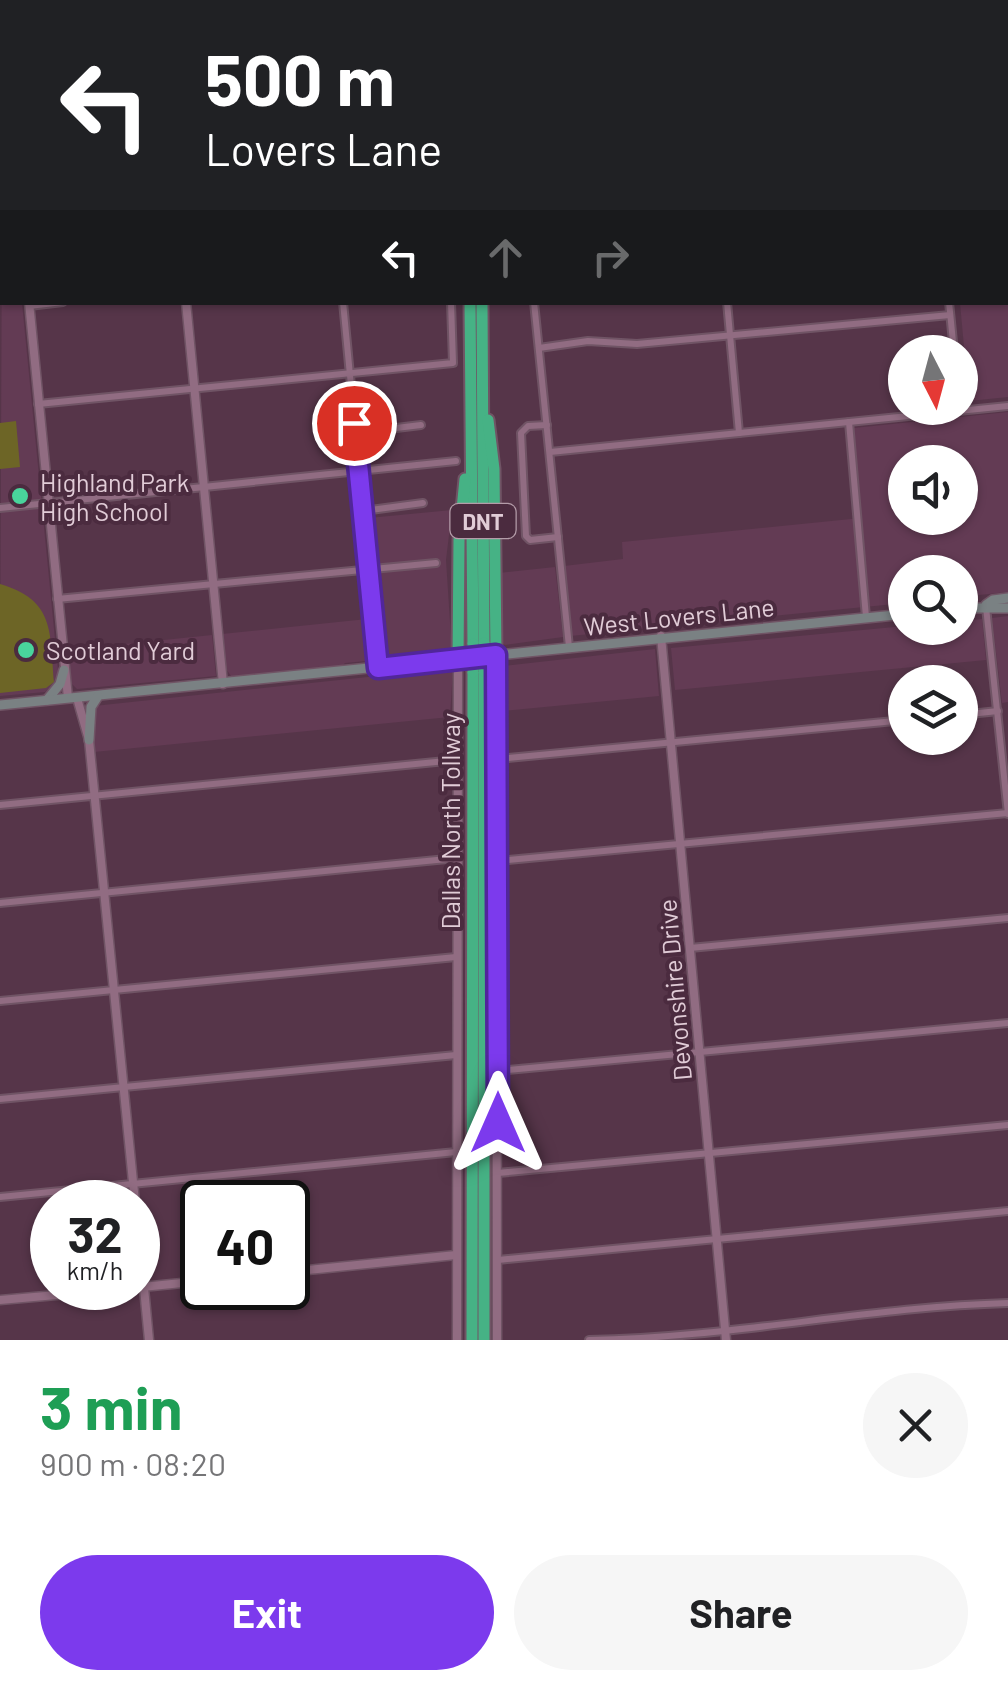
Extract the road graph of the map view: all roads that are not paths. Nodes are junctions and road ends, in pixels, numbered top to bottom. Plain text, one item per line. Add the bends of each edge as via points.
1 (29, 305) edge
2 (186, 305) edge
3 (343, 305) edge
4 (451, 305) edge
5 (470, 305) edge
6 (482, 305) edge
7 (534, 305) edge
8 (727, 305) edge
9 (949, 305) edge
10 (950, 315) junction
11 (952, 335) edge
12 (730, 336) junction
13 (539, 348) junction
14 (349, 373) junction
15 (194, 388) junction
16 (483, 400) junction
17 (38, 404) junction
18 (1008, 406) edge
19 (978, 408) edge
20 (888, 417) edge
21 (849, 422) junction
22 (421, 425) dead end
23 (547, 425) junction
24 (355, 433) junction
25 (739, 433) junction
26 (550, 452) junction
27 (471, 455) junction
28 (456, 462) dead end
29 (359, 472) junction
30 (204, 488) junction
31 (47, 503) junction
32 (423, 503) dead end
33 (0, 508) edge
34 (363, 512) junction
35 (558, 538) junction
36 (436, 563) dead end
37 (369, 570) junction
38 (214, 586) junction
39 (1008, 598) edge
40 (56, 599) junction
41 (986, 606) junction
42 (978, 607) edge
43 (1008, 608) edge
44 (888, 616) edge
45 (866, 618) junction
46 (661, 636) junction
47 (478, 644) junction
48 (569, 647) junction
49 (496, 655) junction
50 (458, 660) junction
51 (378, 668) junction
52 (64, 670) junction
53 (478, 672) junction
54 (223, 684) junction
55 (98, 696) junction
56 (72, 698) junction
57 (48, 700) junction
58 (0, 705) edge
59 (998, 714) junction
60 (978, 715) edge
61 (1008, 716) edge
62 (888, 722) edge
63 (89, 740) junction
64 (672, 742) junction
65 (456, 760) junction
66 (497, 760) junction
67 (95, 795) junction
68 (0, 805) edge
69 (1008, 814) edge
70 (681, 844) junction
71 (457, 858) junction
72 (497, 861) junction
73 (104, 894) junction
74 (0, 903) edge
75 (1008, 918) edge
76 (690, 948) junction
77 (456, 957) junction
78 (114, 990) junction
79 (0, 1001) edge
80 (1008, 1023) edge
81 (700, 1053) junction
82 (456, 1055) junction
83 (498, 1071) junction
84 (124, 1087) junction
85 (0, 1100) edge
86 (1008, 1125) edge
87 (456, 1152) junction
88 (710, 1153) junction
89 (498, 1174) junction
90 (133, 1180) edge
91 (160, 1181) edge
92 (30, 1194) edge
93 (0, 1197) edge
94 (1008, 1211) edge
95 (717, 1238) junction
96 (456, 1256) junction
97 (498, 1260) junction
98 (310, 1270) edge
99 (30, 1297) edge
100 (0, 1300) edge
101 (1008, 1304) edge
102 (143, 1310) edge
103 (726, 1336) edge
104 (149, 1340) edge
105 (457, 1340) edge
106 (472, 1340) edge
107 (484, 1340) edge
108 (497, 1340) edge
109 (589, 1340) edge

1 - 17 street
2 - 15 street
3 - 14 street
4 - 14 street via 453,363
5 - 27 highway, Dallas North Tollway / DNT
6 - 16 highway, Dallas North Tollway / DNT
7 - 13 street
8 - 12 street
9 - 10 street
10 - 11 street
10 - 12 street
12 - 13 street
12 - 25 street
13 - 23 street
14 - 15 street
14 - 24 street
15 - 17 street
15 - 30 street
16 - 47 highway, Dallas North Tollway / DNT
16 - 49 highway via 494,469
17 - 31 street
18 - 19 street
20 - 21 street
21 - 25 street
21 - 45 street
22 - 24 street
23 - 26 street
23 - 35 street via 521,433 526,536
24 - 29 street
25 - 26 street
26 - 35 street
27 - 47 highway, Dallas North Tollway / DNT
27 - 50 highway via 459,540
28 - 29 street
29 - 30 street
29 - 34 street
30 - 31 street
30 - 38 street
31 - 33 street
31 - 40 street
32 - 34 street
34 - 37 street
35 - 48 street
36 - 37 street
37 - 38 street
37 - 51 street
38 - 40 street
38 - 54 street
39 - 41 main road
40 - 52 street
41 - 42 main road
41 - 43 main road
41 - 59 street
44 - 45 main road, West Lovers Lane
45 - 46 main road, West Lovers Lane
46 - 48 main road, West Lovers Lane
46 - 64 street, Devonshire Drive
47 - 53 highway, Dallas North Tollway / DNT, bridge
48 - 49 main road, West Lovers Lane
49 - 50 main road, West Lovers Lane
49 - 66 street
50 - 51 main road, West Lovers Lane
50 - 65 street
51 - 54 main road, West Lovers Lane
52 - 56 street
52 - 57 main road
53 - 106 highway, Dallas North Tollway / DNT
53 - 107 highway, Dallas North Tollway / DNT
54 - 55 main road, West Lovers Lane
55 - 56 main road, West Lovers Lane
55 - 63 main road
56 - 57 main road, West Lovers Lane
56 - 63 street
57 - 58 main road, West Lovers Lane
59 - 60 street
59 - 61 street
59 - 69 street
62 - 64 street
63 - 67 street
64 - 66 street
64 - 70 street, Devonshire Drive
65 - 67 street
65 - 71 street
66 - 72 street
67 - 68 street
67 - 73 street
69 - 70 street
70 - 72 street
70 - 76 street, Devonshire Drive
71 - 73 street
71 - 77 street
72 - 83 street
73 - 74 street
73 - 78 street
75 - 76 street
76 - 81 street, Devonshire Drive
77 - 78 street
77 - 82 street
78 - 79 street
78 - 84 street
80 - 81 street
81 - 83 street
81 - 88 street, Devonshire Drive
82 - 84 street
82 - 87 street
83 - 89 street
84 - 85 street
84 - 90 street
86 - 88 street
87 - 91 street
87 - 96 street
88 - 89 street
88 - 95 street, Devonshire Drive
89 - 97 street
92 - 93 street
94 - 95 street
95 - 97 street
95 - 103 street, Devonshire Drive
96 - 98 street
96 - 105 street
97 - 108 street
99 - 100 street
101 - 103 street via 890,1311
102 - 104 street
103 - 109 street

